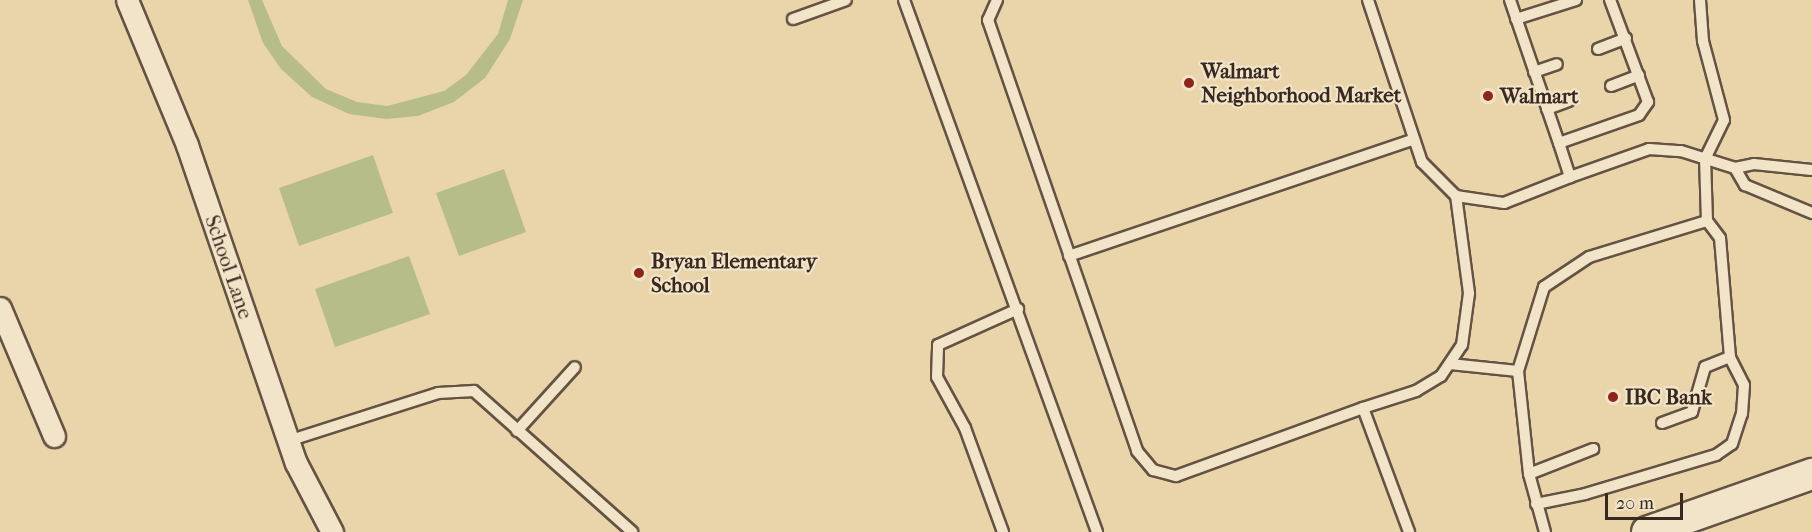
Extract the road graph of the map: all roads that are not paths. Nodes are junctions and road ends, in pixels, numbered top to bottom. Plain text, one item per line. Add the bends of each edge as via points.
1 (127, 0) edge
2 (846, 0) edge
3 (904, 0) edge
4 (997, 0) edge
5 (1368, 0) edge
6 (1510, 0) edge
7 (1576, 0) edge
8 (1610, 0) edge
9 (1700, 0) edge
10 (793, 19) dead end
11 (1516, 19) junction
12 (1626, 38) junction
13 (1598, 49) dead end
14 (1557, 64) dead end
15 (1534, 72) junction
16 (1639, 75) junction
17 (1611, 86) dead end
18 (1569, 100) dead end
19 (1547, 109) junction
20 (1414, 139) junction
21 (1558, 143) junction
22 (1705, 159) junction
23 (1735, 168) junction
24 (1812, 170) edge
25 (1570, 177) junction
26 (1456, 196) junction
27 (1812, 213) edge
28 (1707, 221) junction
29 (1069, 256) junction
30 (0, 308) edge
31 (1017, 309) junction
32 (1730, 357) junction
33 (1450, 364) junction
34 (575, 367) dead end
35 (1518, 371) junction
36 (1363, 408) junction
37 (1662, 423) dead end
38 (517, 431) junction
39 (54, 436) dead end
40 (288, 441) junction
41 (1593, 449) dead end
42 (1528, 474) junction
43 (1812, 474) edge
44 (1536, 504) junction
45 (1687, 525) edge
46 (332, 532) edge
47 (632, 532) edge
48 (1003, 532) edge
49 (1097, 532) edge
50 (1408, 532) edge
51 (1545, 532) edge
52 (1647, 532) edge

1 - 40 street, School Lane via 188,145
2 - 10 lane
3 - 31 lane
4 - 29 lane via 988,20
5 - 20 lane
6 - 11 lane
7 - 11 lane
8 - 12 lane
9 - 22 lane via 1703,41 1724,120
11 - 15 lane
12 - 13 lane
12 - 16 lane
14 - 15 lane
15 - 19 lane
16 - 17 lane
16 - 21 lane via 1648,102 1639,115
18 - 19 lane
19 - 21 lane
20 - 26 lane via 1422,162
20 - 29 lane
21 - 25 lane
22 - 23 lane
22 - 25 lane via 1681,151 1649,149
22 - 28 lane
23 - 24 lane via 1755,164
23 - 27 lane via 1745,185
25 - 26 lane via 1504,203
26 - 33 lane via 1469,293 1462,345
28 - 32 lane via 1720,238
28 - 35 lane via 1589,257 1544,287
29 - 36 lane via 1137,451 1153,470 1176,476
30 - 39 street
31 - 48 lane via 938,345 937,377 965,428
31 - 49 lane
32 - 37 lane via 1705,367 1692,412
32 - 44 lane via 1744,385 1742,414 1732,444 1716,455 1585,494
33 - 35 lane
33 - 36 lane via 1441,376 1416,391
34 - 38 lane
35 - 42 lane
36 - 50 lane
38 - 40 lane via 474,391 438,393
38 - 47 lane
40 - 46 street, School Lane
41 - 42 lane
42 - 44 lane
43 - 45 street
44 - 51 lane
45 - 52 street

